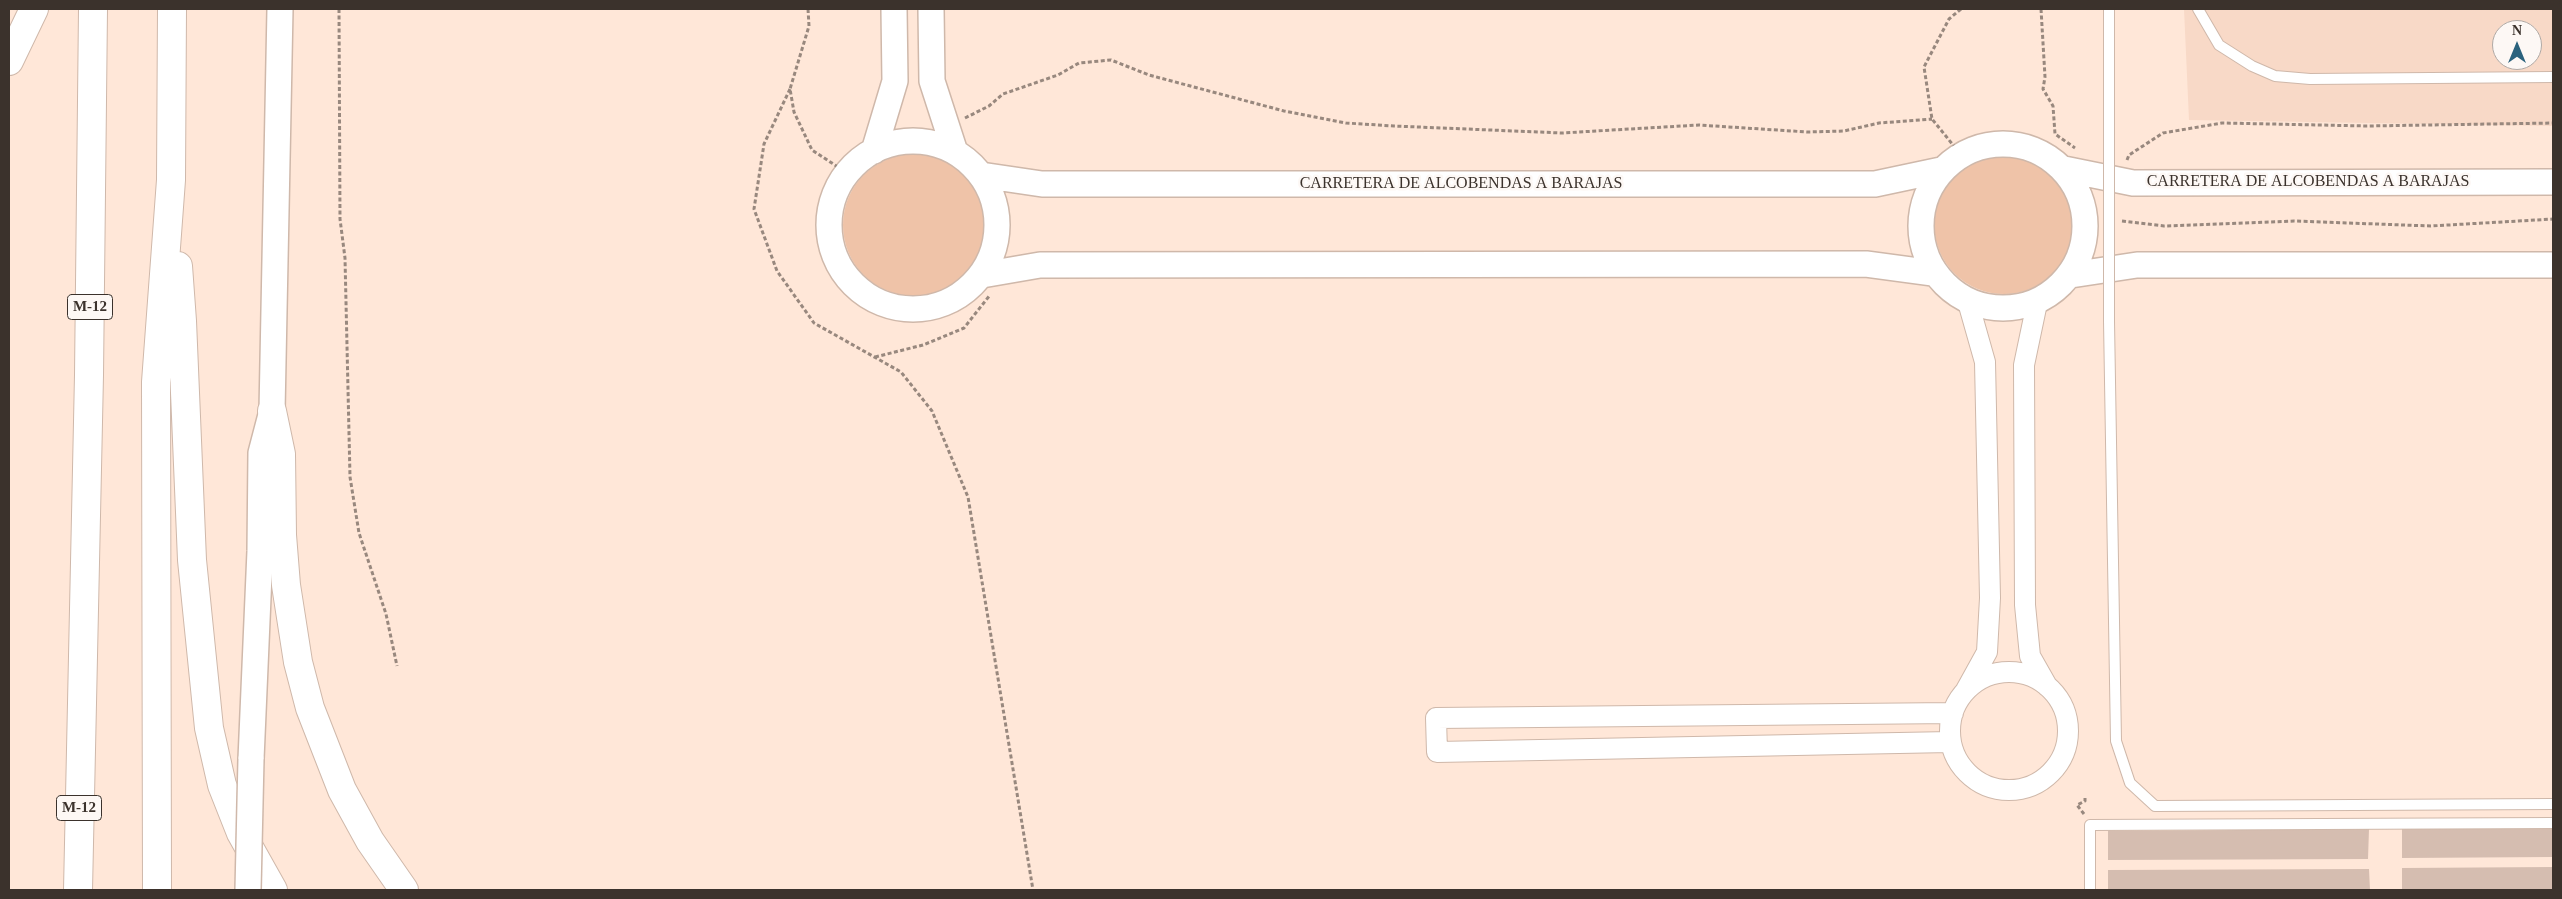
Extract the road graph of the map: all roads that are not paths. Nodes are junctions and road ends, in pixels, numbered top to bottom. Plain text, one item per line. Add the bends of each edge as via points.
1 (34, 9) edge
2 (93, 9) edge
3 (172, 9) edge
4 (280, 9) edge
5 (894, 9) edge
6 (931, 9) edge
7 (2109, 9) edge
8 (2198, 9) edge
9 (9, 61) edge
10 (2553, 77) edge
11 (874, 151) junction
12 (955, 152) junction
13 (2072, 160) junction
14 (1941, 170) junction
15 (981, 175) junction
16 (171, 180) junction
17 (2553, 182) edge
18 (2553, 265) edge
19 (1934, 273) junction
20 (2071, 274) junction
21 (982, 275) junction
22 (1968, 302) junction
23 (2037, 303) junction
24 (272, 410) junction
25 (2047, 686) junction
26 (1966, 690) junction
27 (1953, 713) junction
28 (1950, 742) junction
29 (2553, 804) edge
30 (2553, 823) edge
31 (78, 890) edge
32 (157, 890) edge
33 (248, 890) edge
34 (273, 890) edge
35 (404, 890) edge
36 (2090, 890) edge

1 - 9 highway
2 - 31 highway, M-12
3 - 16 highway
4 - 24 street
5 - 11 street via 895,81
6 - 12 street via 932,81
7 - 29 lane, bridge via 2109,321 2116,740 2130,783 2155,806
8 - 10 lane via 2219,45 2275,76 2310,79
11 - 12 street via 900,142 927,142
11 - 21 street via 847,173 838,186 830,210 829,235 836,259 849,280 868,296 891,306 916,309 941,305 964,293
12 - 15 street
13 - 14 street via 2025,145 1979,146
13 - 17 street, CARRETERA DE ALCOBENDAS A BARAJAS via 2133,183
13 - 20 street via 2083,202 2093,217
14 - 15 street, CARRETERA DE ALCOBENDAS A BARAJAS via 1875,184 1042,184
14 - 19 street via 1922,202 1920,239
15 - 21 street via 996,206 998,224 996,242
16 - 32 highway via 156,382
16 - 34 highway via 182,321 192,560 209,728 225,793 241,833
18 - 20 street via 2137,265
19 - 21 street via 1866,264 1090,264 1040,265
19 - 22 street
20 - 23 street
22 - 23 street via 2002,310
22 - 26 street via 1985,362 1990,598 1988,652
23 - 25 street via 2024,365 2025,605 2030,656
24 - 33 street, bridge via 261,454
24 - 35 highway via 281,454 286,585 300,671 310,708 342,790 370,841
25 - 26 street via 2014,672 1980,679
25 - 28 street via 2066,717 2068,734 2060,759 2044,779 2017,790 1984,785 1968,774 1957,760
26 - 27 street
27 - 28 street
27 - 28 street via 1436,718 1437,752
30 - 36 lane via 2090,825

